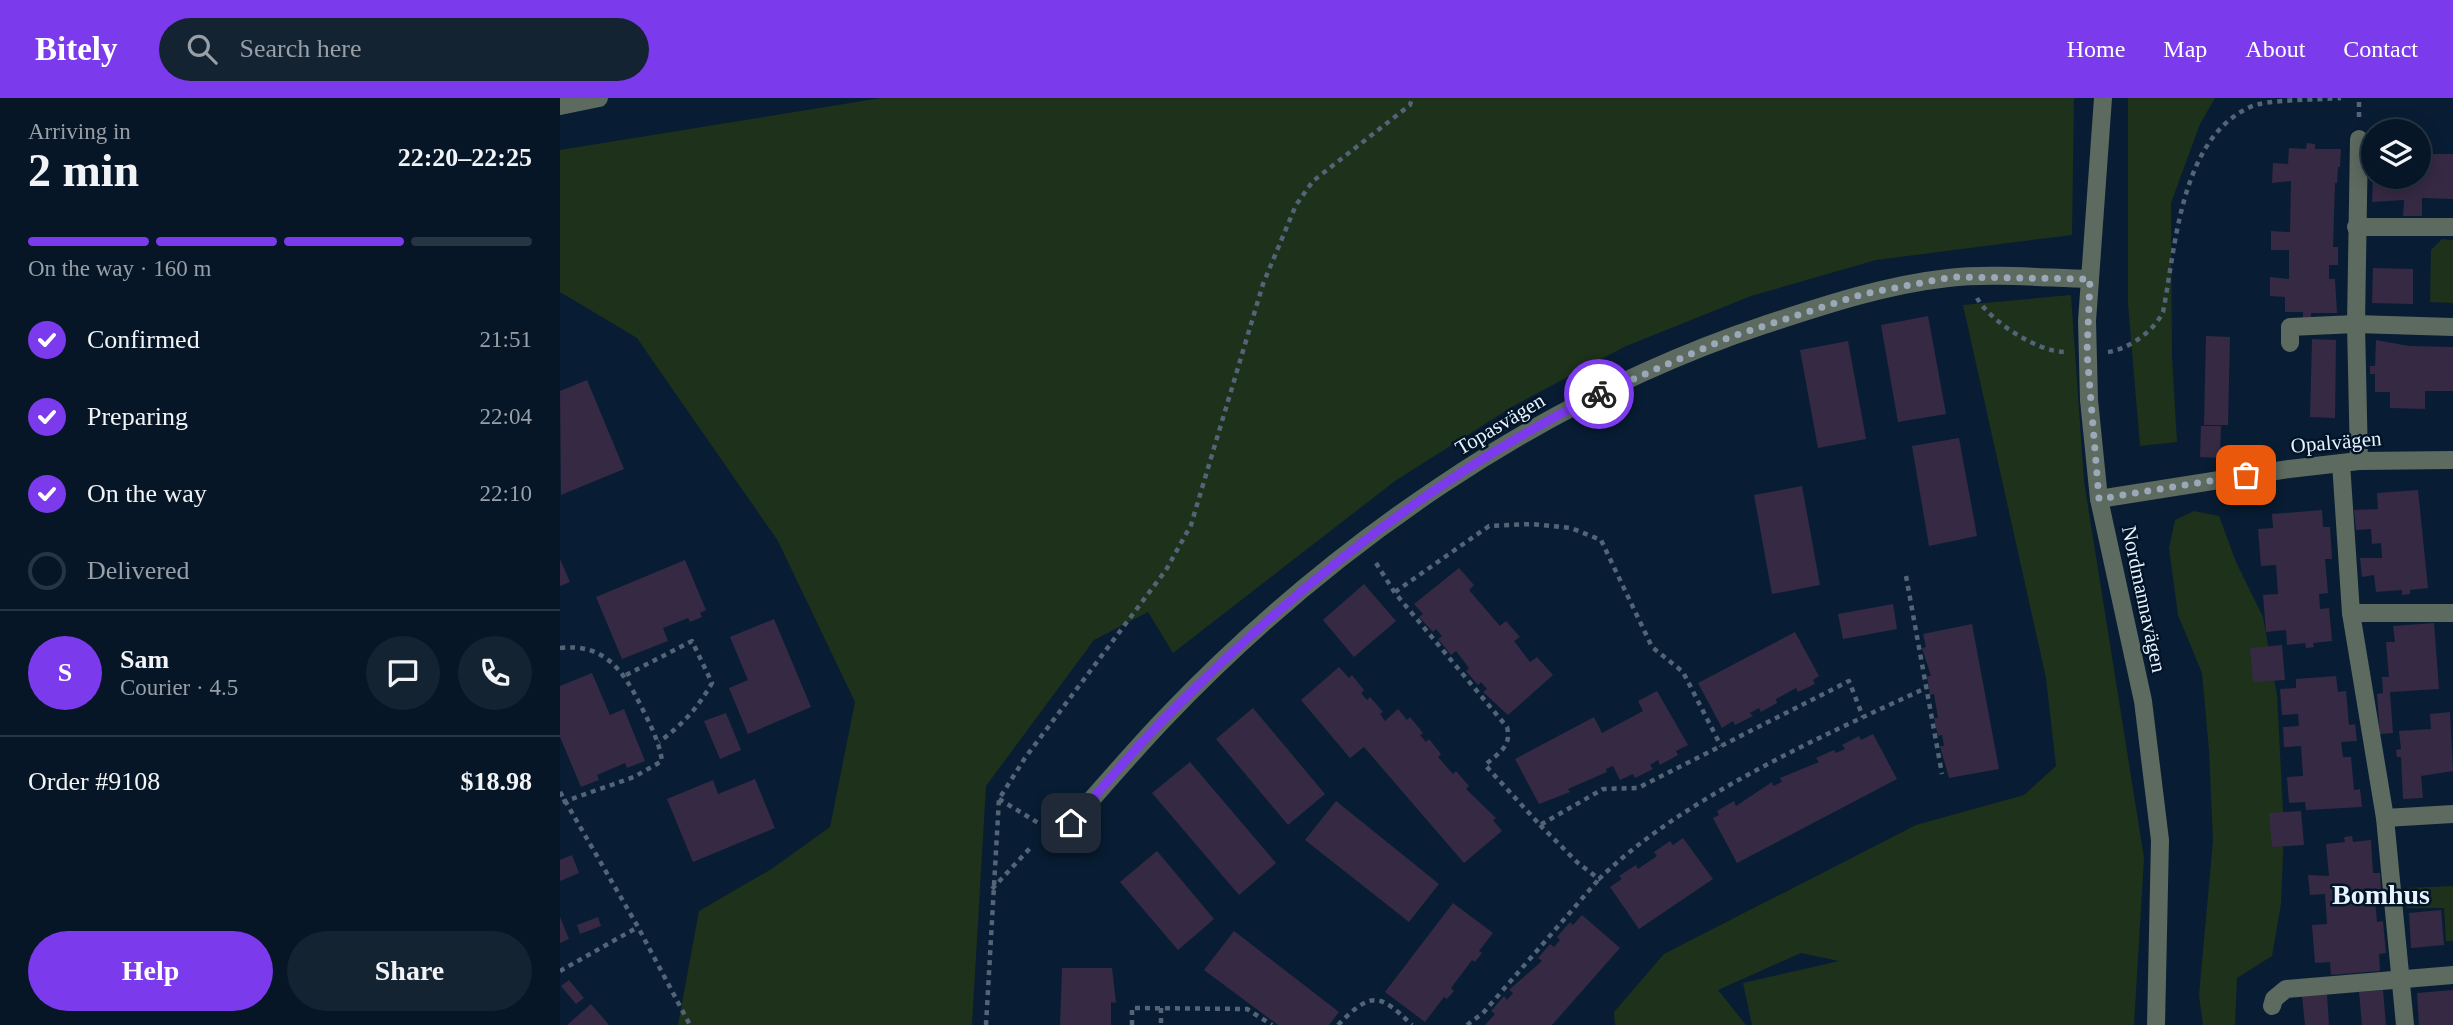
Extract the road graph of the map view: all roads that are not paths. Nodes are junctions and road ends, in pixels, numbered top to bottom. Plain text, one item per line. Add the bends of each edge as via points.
1 (599, 98) edge
2 (2103, 98) edge
3 (560, 106) edge
4 (2359, 139) dead end
5 (2356, 227) junction
6 (2453, 227) edge
7 (2090, 279) junction
8 (2356, 324) junction
9 (2453, 327) edge
10 (2290, 343) dead end
11 (2453, 460) edge
12 (2359, 461) junction
13 (2341, 463) junction
14 (2099, 499) junction
15 (2453, 612) edge
16 (2351, 613) junction
17 (2453, 814) edge
18 (2385, 818) junction
19 (1044, 840) road end
20 (2453, 975) edge
21 (2402, 980) junction
22 (2272, 1006) dead end
23 (2156, 1025) edge
24 (2405, 1025) edge

1 - 3 street
2 - 7 street, Nordmannavägen
4 - 5 street
5 - 6 street
5 - 8 street
7 - 14 street, Nordmannavägen via 2087,353
7 - 19 street, Topasvägen via 1952,277 1863,294 1730,337 1572,407 1382,528 1280,609
8 - 9 street
8 - 10 street via 2290,327
8 - 12 street
11 - 12 street, Opalvägen
12 - 13 street, Opalvägen
13 - 14 street, Opalvägen
13 - 16 street
14 - 23 street, Nordmannavägen via 2143,701 2160,840
15 - 16 street
16 - 18 street
17 - 18 street
18 - 21 street
20 - 21 street
21 - 22 street via 2287,989
21 - 24 street

